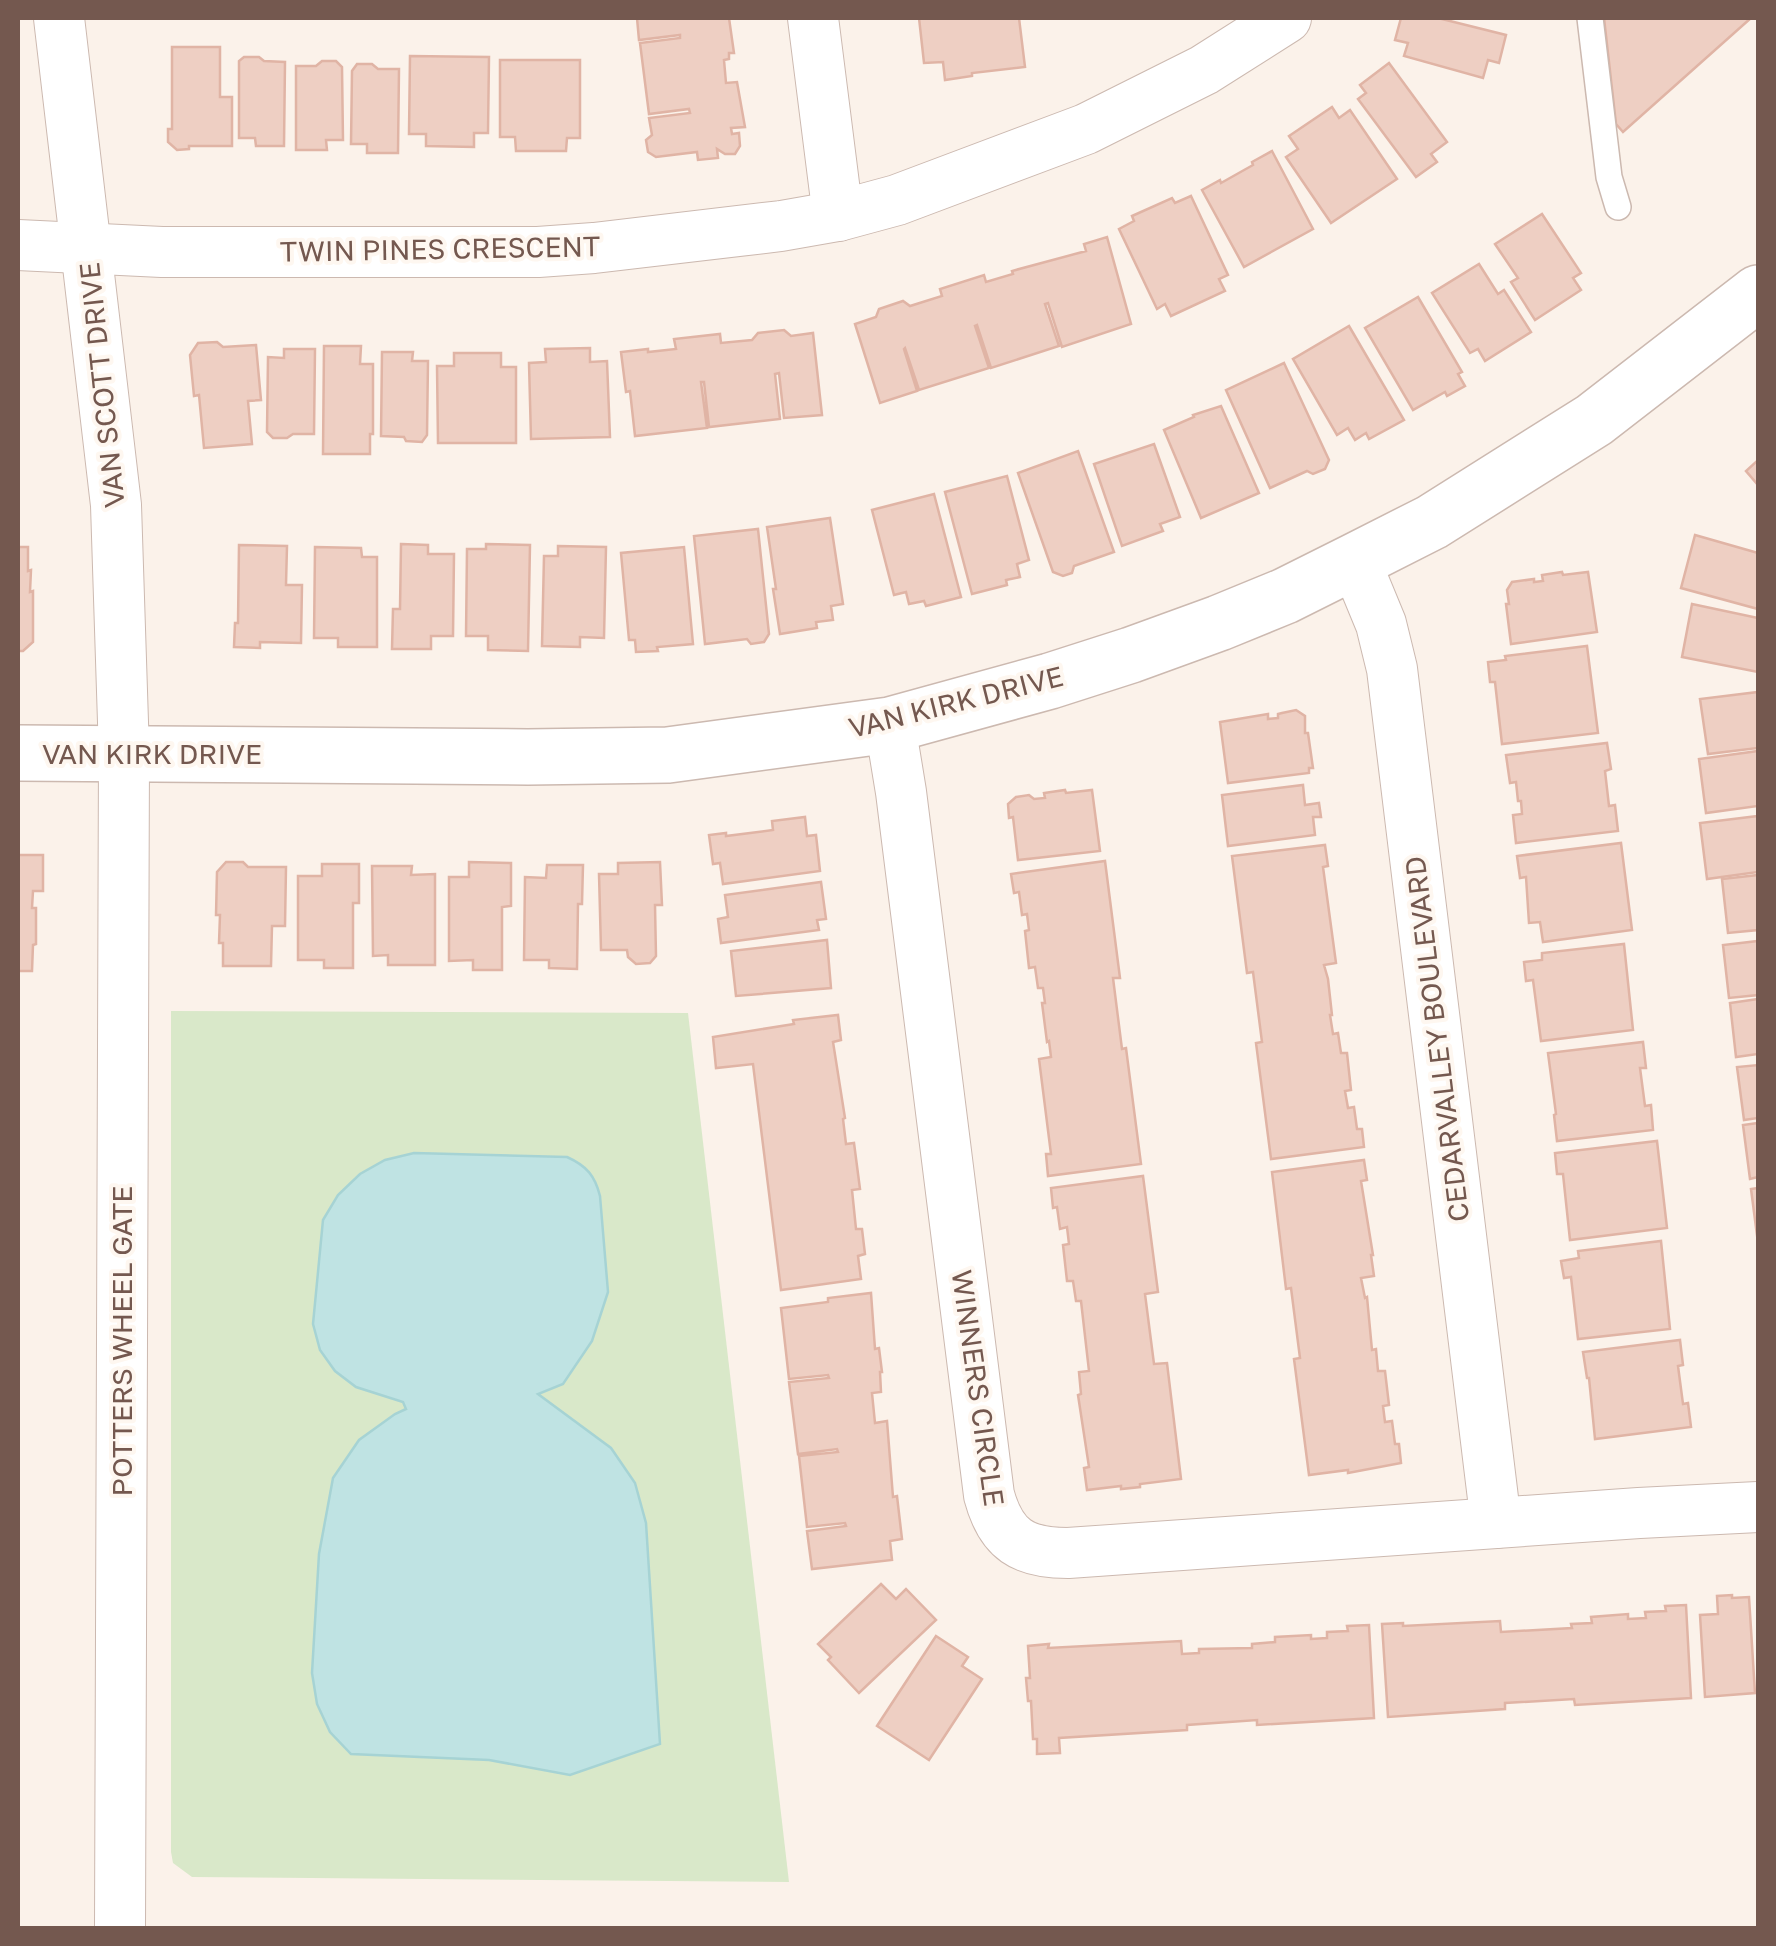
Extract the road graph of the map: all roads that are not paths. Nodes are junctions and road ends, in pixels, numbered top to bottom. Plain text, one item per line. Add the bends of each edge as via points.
1 (59, 18) edge
2 (813, 18) edge
3 (1286, 18) edge
4 (1590, 18) edge
5 (1618, 207) dead end
6 (838, 216) junction
7 (18, 245) edge
8 (87, 248) junction
9 (1758, 270) edge
10 (1758, 293) edge
11 (1690, 344) junction
12 (1355, 561) junction
13 (890, 725) junction
14 (18, 753) edge
15 (124, 754) junction
16 (1758, 1507) edge
17 (1496, 1523) junction
18 (120, 1928) edge

1 - 8 street, VAN SCOTT DRIVE
2 - 6 street
3 - 6 street, TWIN PINES CRESCENT via 1204,70 1086,130
4 - 5 lane
6 - 8 street, TWIN PINES CRESCENT via 538,252
7 - 8 street, TWIN PINES CRESCENT
8 - 15 street, VAN SCOTT DRIVE via 116,505
9 - 11 street, VAN KIRK DRIVE
10 - 11 street, VAN KIRK DRIVE
11 - 12 street, VAN KIRK DRIVE via 1578,430 1432,522
12 - 13 street, VAN KIRK DRIVE via 1131,655
12 - 17 street, CEDARVALLEY BOULEVARD via 1392,668
13 - 15 street, VAN KIRK DRIVE via 668,754
13 - 17 street, WINNERS CIRCLE via 989,1495 1002,1529 1028,1548 1068,1553
14 - 15 street, VAN KIRK DRIVE
15 - 18 street, POTTERS WHEEL GATE
16 - 17 street, WINNERS CIRCLE

